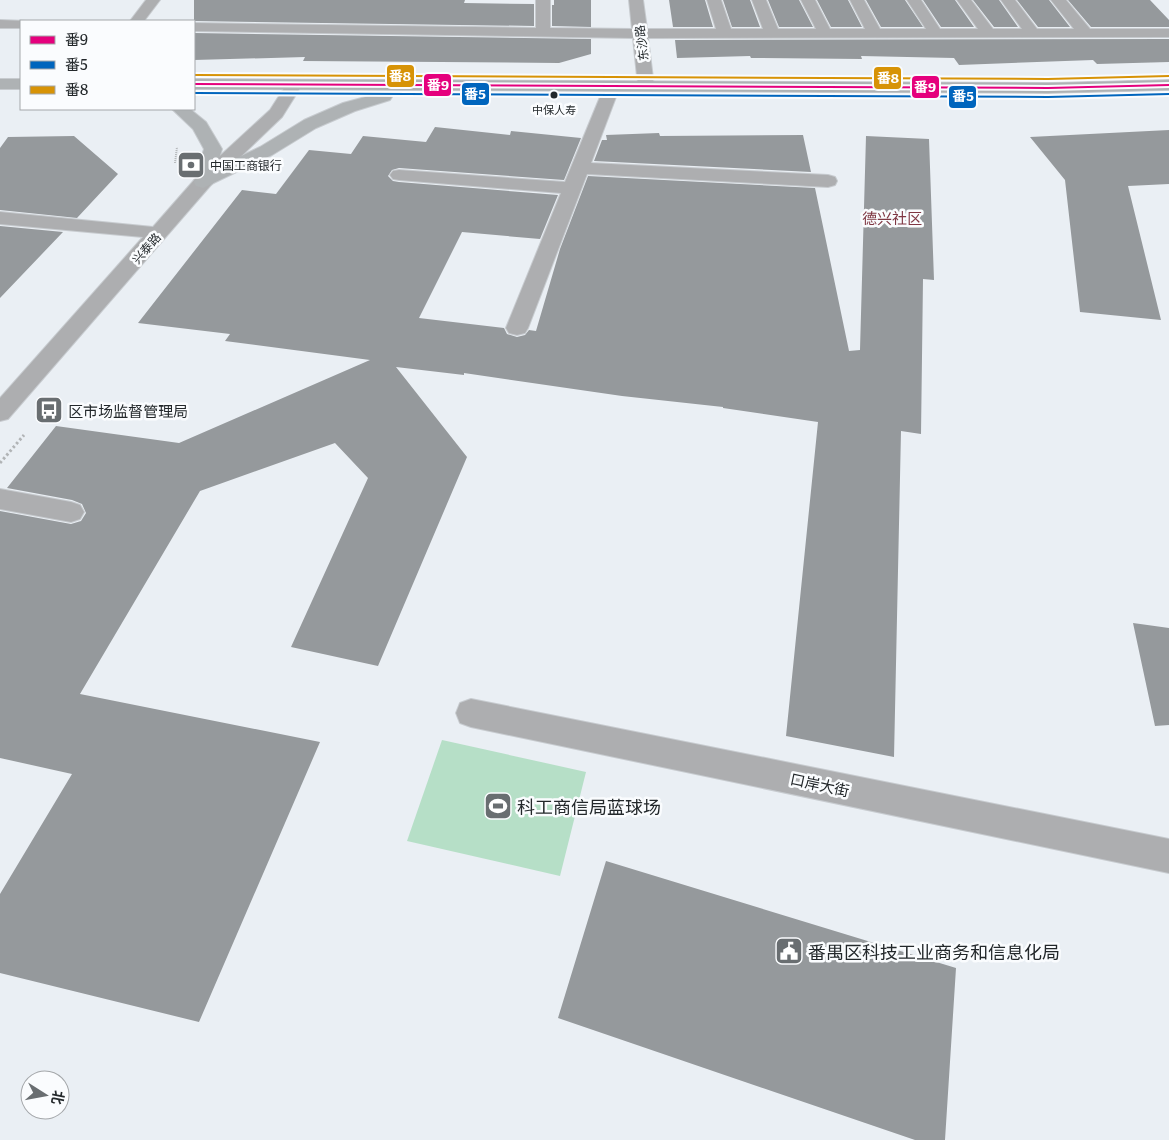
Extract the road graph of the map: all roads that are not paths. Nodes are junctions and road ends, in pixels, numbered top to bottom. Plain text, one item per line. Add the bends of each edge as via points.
1 (153, 0) edge
2 (544, 0) edge
3 (636, 0) edge
4 (714, 0) edge
5 (759, 0) edge
6 (808, 0) edge
7 (857, 0) edge
8 (914, 0) edge
9 (964, 0) edge
10 (1008, 0) edge
11 (1058, 0) edge
12 (138, 20) edge
13 (0, 24) edge
14 (20, 24) edge
15 (195, 27) edge
16 (543, 32) junction
17 (935, 32) junction
18 (988, 32) junction
19 (1032, 32) junction
20 (1084, 32) junction
21 (772, 33) junction
22 (825, 33) junction
23 (875, 33) junction
24 (1169, 33) edge
25 (640, 34) junction
26 (725, 34) junction
27 (0, 84) edge
28 (20, 84) edge
29 (195, 84) edge
30 (646, 86) junction
31 (1169, 86) edge
32 (291, 91) junction
33 (0, 97) edge
34 (20, 97) edge
35 (384, 97) junction
36 (608, 97) junction
37 (1169, 97) edge
38 (195, 98) edge
39 (181, 110) edge
40 (582, 168) junction
41 (399, 175) dead end
42 (828, 181) dead end
43 (203, 182) junction
44 (574, 188) junction
45 (0, 218) edge
46 (159, 233) junction
47 (517, 328) dead end
48 (0, 414) edge
49 (0, 499) edge
50 (71, 512) dead end
51 (471, 712) dead end
52 (1169, 856) edge

1 - 12 street
2 - 16 street
3 - 25 street, 东沙路
4 - 26 street
5 - 21 street
6 - 22 street
7 - 23 street
8 - 17 street
9 - 18 street
10 - 19 street
11 - 20 street
13 - 14 street
15 - 16 street
16 - 25 street
17 - 18 street
17 - 23 street
18 - 19 street
19 - 20 street
20 - 24 street
21 - 22 street
21 - 26 street
22 - 23 street
25 - 26 street
25 - 30 street, 东沙路
27 - 28 main road
29 - 32 main road
30 - 31 main road
30 - 32 main road
32 - 35 main road
32 - 38 main road
32 - 43 street, 兴泰路 via 276,113
33 - 34 main road
35 - 36 main road
35 - 43 main road via 310,124 266,151
36 - 37 main road
36 - 40 street
39 - 43 main road via 200,126 213,149
40 - 42 street
40 - 44 street
41 - 44 street
43 - 46 street, 兴泰路
44 - 47 street
45 - 46 street
46 - 48 street, 兴泰路
49 - 50 street
51 - 52 street, 口岸大街

